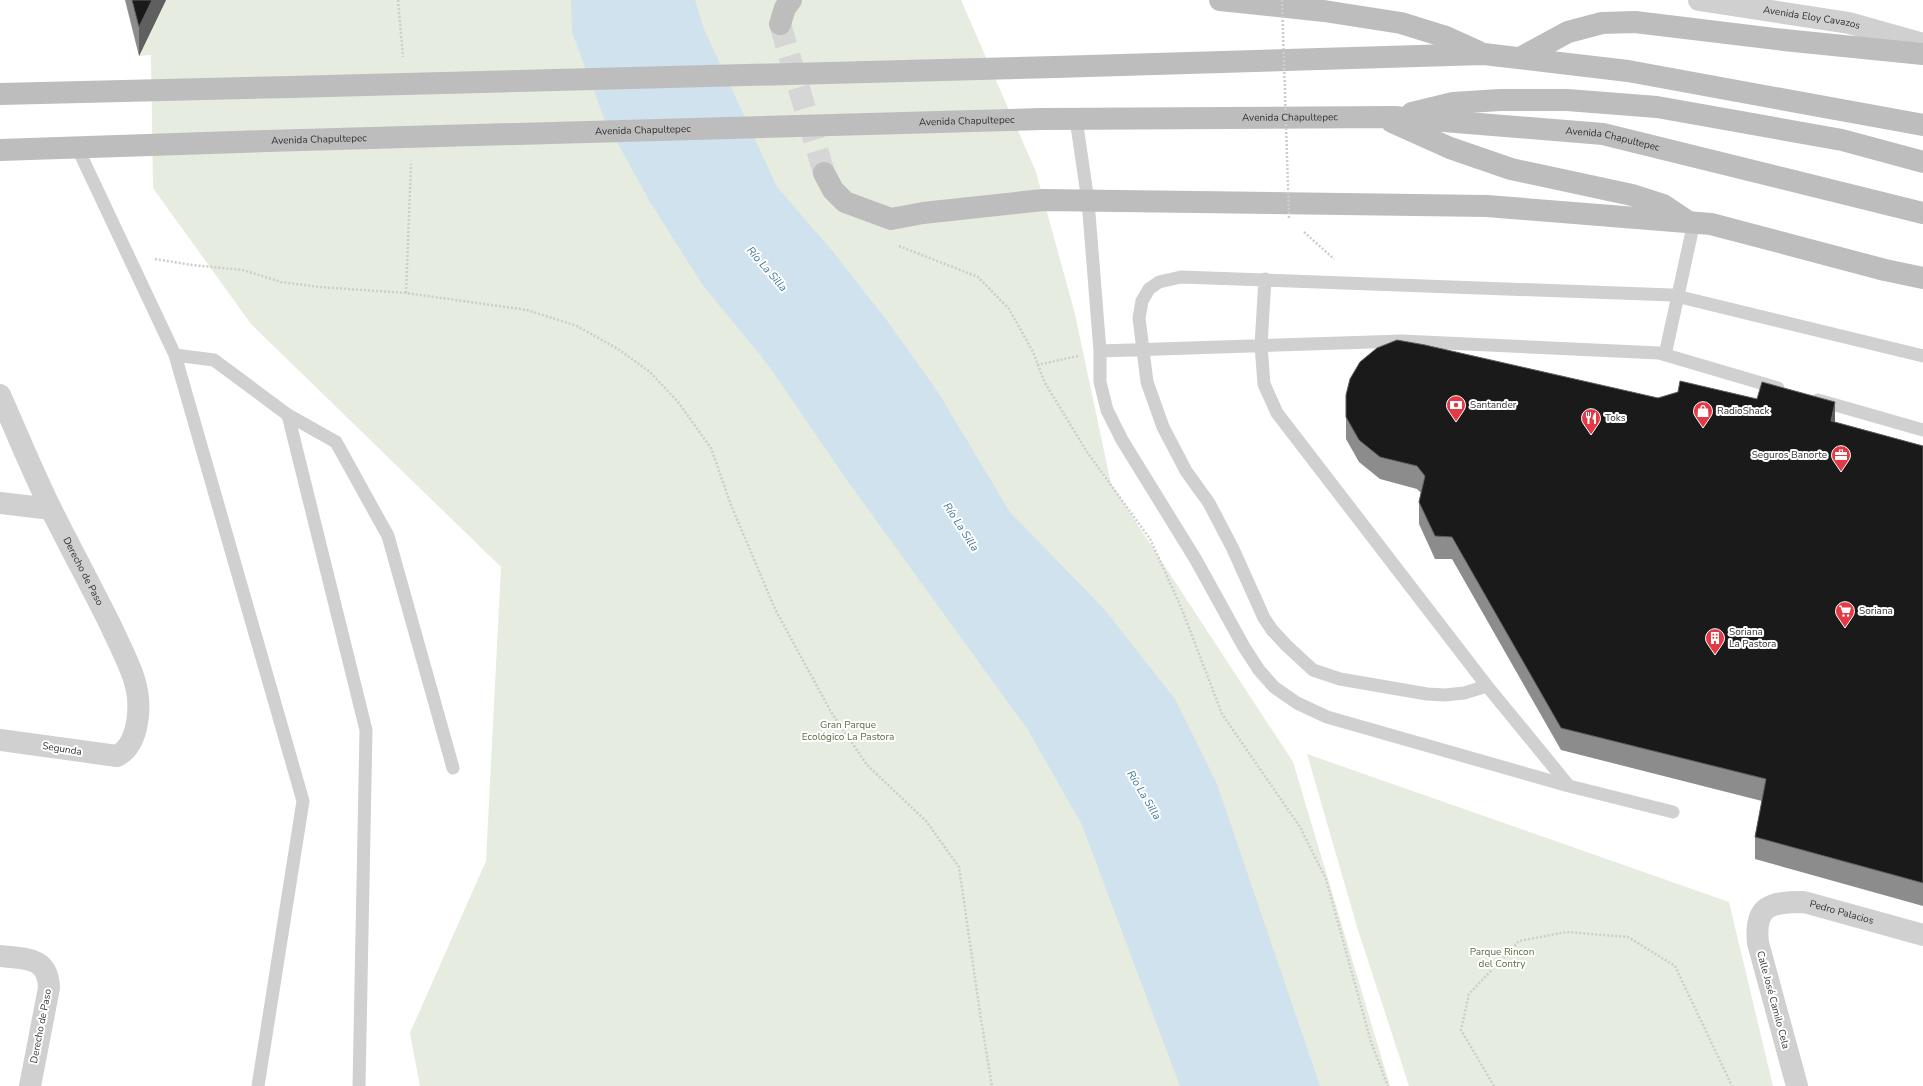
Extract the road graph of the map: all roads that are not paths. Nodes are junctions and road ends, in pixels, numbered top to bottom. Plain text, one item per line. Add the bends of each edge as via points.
1 (791, 0) edge
2 (1220, 0) edge
3 (1699, 0) edge
4 (780, 24) tunnel mouth
5 (1923, 44) edge
6 (1484, 54) junction
7 (1923, 54) edge
8 (1520, 58) junction
9 (0, 94) edge
10 (1387, 117) junction
11 (1076, 119) junction
12 (1923, 125) edge
13 (77, 147) junction
14 (0, 150) edge
15 (1923, 162) edge
16 (824, 173) tunnel mouth
17 (1088, 201) junction
18 (1923, 213) edge
19 (1690, 222) junction
20 (1923, 278) edge
21 (1265, 279) junction
22 (1679, 296) junction
23 (1261, 345) junction
24 (1100, 351) junction
25 (1145, 351) junction
26 (175, 355) junction
27 (1665, 355) junction
28 (1923, 356) edge
29 (1794, 393) edge
30 (0, 395) edge
31 (1809, 397) edge
32 (288, 415) junction
33 (1923, 430) edge
34 (0, 503) edge
35 (51, 509) junction
36 (1487, 686) junction
37 (0, 740) edge
38 (124, 752) joint
39 (453, 768) dead end
40 (1569, 786) junction
41 (1673, 812) dead end
42 (1760, 913) joint
43 (1923, 935) edge
44 (0, 956) edge
45 (30, 1086) edge
46 (258, 1086) edge
47 (359, 1086) edge
48 (1797, 1086) edge

1 - 4 main road via 785,8
2 - 6 main road via 1324,11 1401,23 1446,37
3 - 5 street, Avenida Eloy Cavazos via 1849,23
6 - 8 main road
6 - 9 main road, bridge
7 - 8 main road via 1635,22 1602,23 1568,32
8 - 12 main road via 1628,71
10 - 11 main road, Avenida Chapultepec
10 - 15 main road via 1453,103 1500,100 1567,100 1658,107 1842,140
10 - 18 main road, Avenida Chapultepec via 1603,134
10 - 19 main road via 1450,148 1511,169 1663,204
11 - 13 main road, Avenida Chapultepec, bridge
11 - 17 lane
13 - 14 main road, Avenida Chapultepec
13 - 26 lane
16 - 17 main road via 845,202 891,219 1043,200
17 - 19 main road via 1488,206
17 - 24 lane
19 - 20 main road via 1711,224
19 - 22 lane
21 - 22 lane
21 - 23 lane
21 - 25 lane via 1181,277 1159,282 1149,288 1142,301 1140,318
22 - 27 lane
22 - 28 lane
23 - 25 lane
23 - 27 lane via 1402,341
23 - 36 lane via 1264,384 1277,413
24 - 25 lane
24 - 40 lane via 1100,382 1107,410 1122,440 1196,560 1244,647 1274,687 1297,703 1327,717
25 - 36 lane via 1147,382 1163,427 1186,471 1210,503 1234,549 1264,618 1287,646 1313,670 1340,679 1445,695 1464,693
26 - 32 lane via 214,360
26 - 46 lane via 303,801
27 - 29 lane
30 - 35 street, Derecho de Paso
31 - 33 lane
32 - 39 lane via 336,442 388,536
32 - 47 lane via 366,730
34 - 35 street
35 - 38 street, Derecho de Paso via 135,680 138,699 137,721 131,743
36 - 40 lane
37 - 38 street, Segunda via 106,756 117,756
40 - 41 lane
42 - 43 street, Pedro Palacios via 1772,905 1804,902
42 - 48 street, Calle José Camilo Cela via 1756,926 1758,943
44 - 45 street, Derecho de Paso via 30,960 44,967 48,978 49,988

